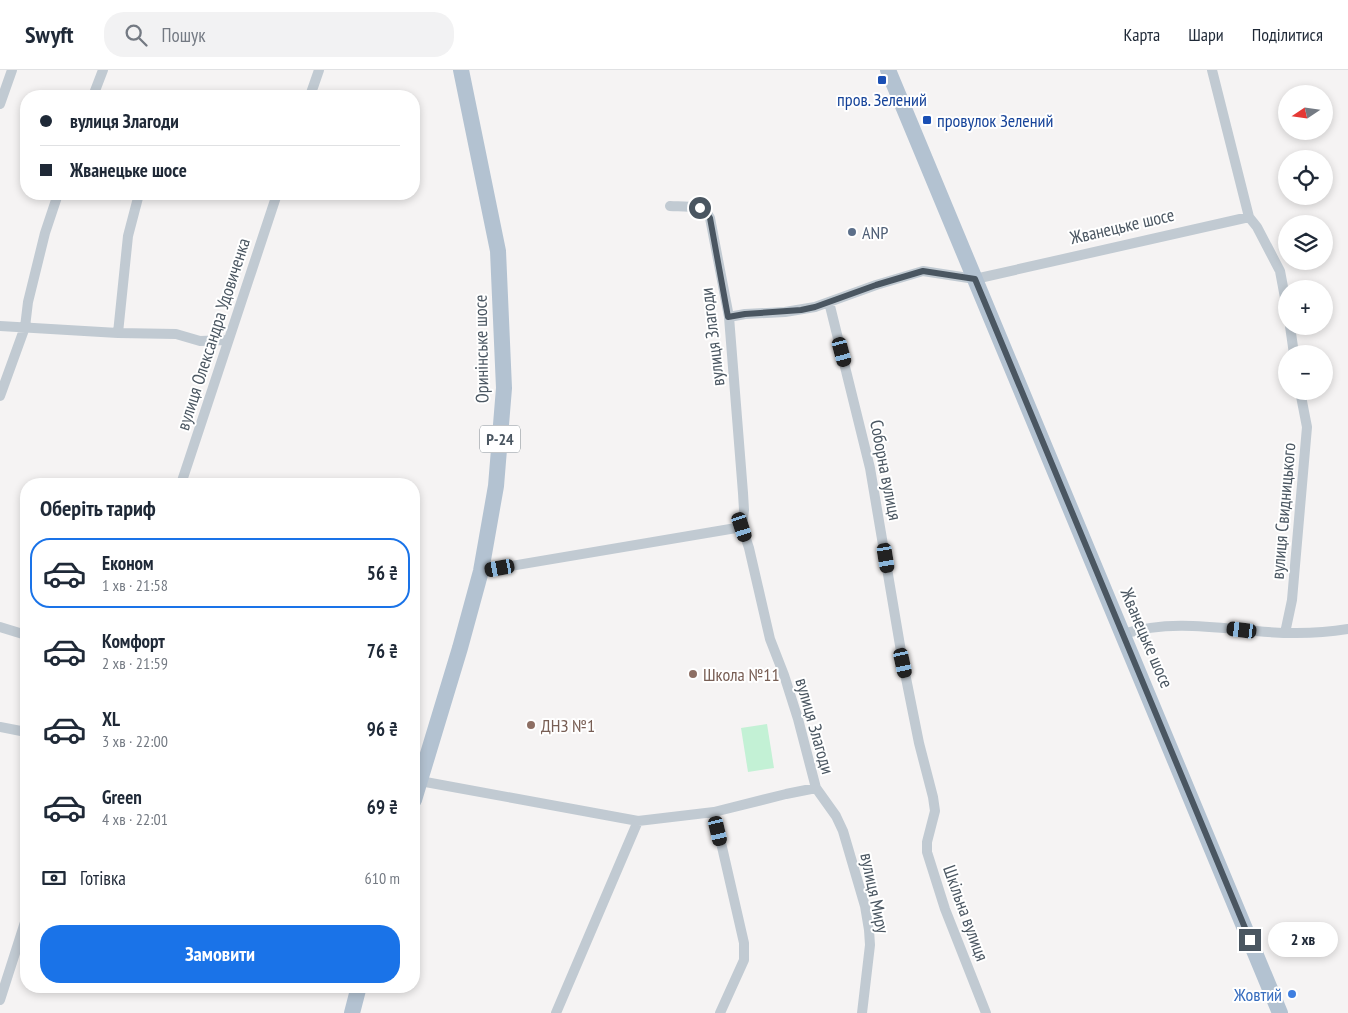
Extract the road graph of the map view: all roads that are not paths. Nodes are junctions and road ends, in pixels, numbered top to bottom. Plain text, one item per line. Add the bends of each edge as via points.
1 (12, 70) edge
2 (102, 70) edge
3 (319, 70) edge
4 (461, 70) edge
5 (888, 70) edge
6 (1212, 70) edge
7 (95, 90) edge
8 (312, 90) edge
9 (0, 104) edge
10 (56, 200) edge
11 (137, 200) edge
12 (275, 200) edge
13 (670, 206) dead end
14 (1249, 217) junction
15 (975, 279) junction
16 (1282, 280) edge
17 (829, 302) junction
18 (728, 317) junction
19 (0, 326) edge
20 (25, 327) junction
21 (118, 333) junction
22 (227, 340) junction
23 (0, 396) edge
24 (1302, 400) edge
25 (182, 478) edge
26 (742, 527) junction
27 (481, 571) junction
28 (0, 627) edge
29 (1348, 629) edge
30 (20, 633) edge
31 (1285, 633) junction
32 (1123, 634) junction
33 (0, 727) edge
34 (20, 731) edge
35 (420, 780) joint
36 (816, 788) junction
37 (714, 812) junction
38 (638, 821) junction
39 (932, 823) joint
40 (20, 938) edge
41 (357, 993) edge
42 (0, 1000) edge
43 (352, 1013) edge
44 (556, 1013) edge
45 (720, 1013) edge
46 (862, 1013) edge
47 (986, 1013) edge
48 (1280, 1013) edge

1 - 9 street
2 - 7 street
3 - 8 street
4 - 27 main road, Оринінське шосе / Р-24 via 498,251 504,388 496,486
5 - 15 main road, Жванецьке шосе
6 - 14 street
10 - 20 street via 28,302
11 - 21 street via 128,236
12 - 22 street, вулиця Олександра Удовиченка
13 - 18 street, вулиця Злагоди via 700,208 708,214
14 - 15 street, Жванецьке шосе
14 - 16 street via 1257,227
15 - 17 street via 923,271
15 - 32 main road, Жванецьке шосе
17 - 18 street via 801,310
17 - 39 street, Соборна вулиця via 870,468 903,663 933,797 935,811
18 - 26 street, вулиця Злагоди via 743,494
19 - 20 street
20 - 21 street
20 - 23 street
21 - 22 street via 176,334 200,341
22 - 25 street, вулиця Олександра Удовиченка
24 - 31 street, вулиця Свидницького via 1307,427 1292,600
26 - 27 street
26 - 36 street, вулиця Злагоди via 770,639 798,719
27 - 35 main road, Оринінське шосе / Р-24
28 - 30 street
29 - 31 street
31 - 32 street via 1186,625 1147,628
32 - 48 main road, Жванецьке шосе
33 - 34 street
35 - 38 street, вулиця Злагоди
36 - 37 street, вулиця Злагоди
36 - 46 street, вулиця Миру via 843,831 865,906 870,945
37 - 38 street, вулиця Злагоди
37 - 45 street via 744,943 744,960
38 - 44 street
39 - 47 street, Шкільна вулиця via 927,842 929,860
40 - 42 street
41 - 43 main road

